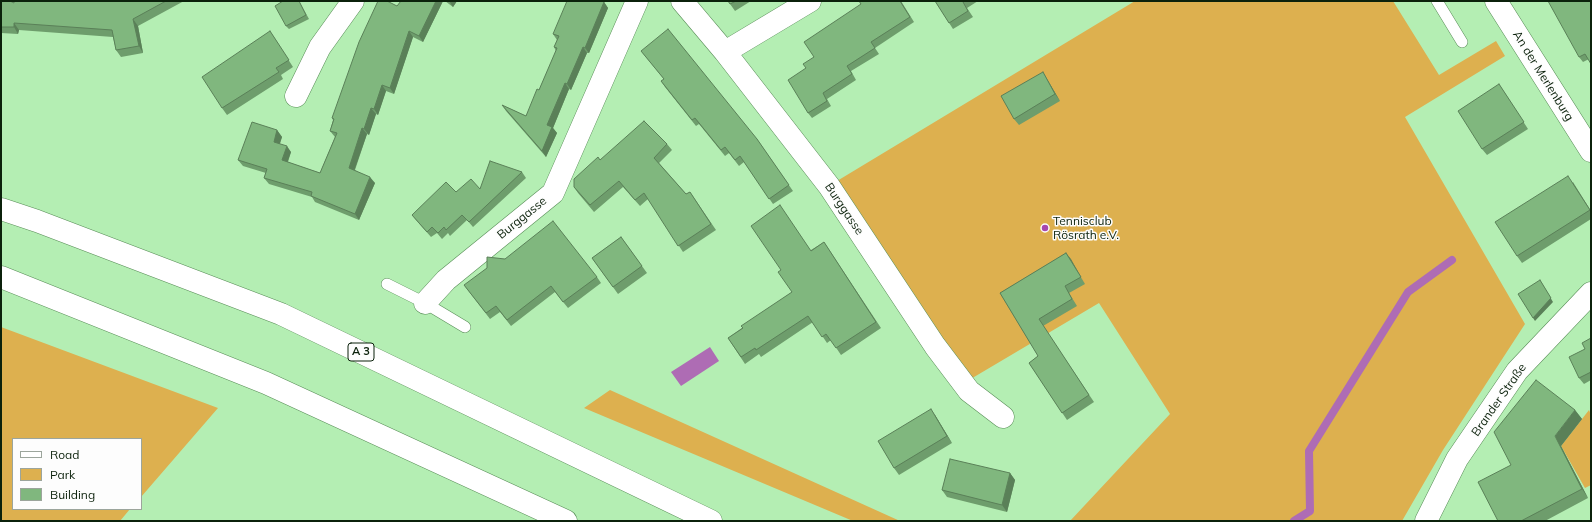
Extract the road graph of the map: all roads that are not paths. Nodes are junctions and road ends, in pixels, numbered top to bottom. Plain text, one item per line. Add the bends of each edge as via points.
1 (353, 1) edge
2 (636, 1) edge
3 (682, 1) edge
4 (810, 1) edge
5 (1436, 1) edge
6 (1496, 1) edge
7 (1462, 42) dead end
8 (725, 52) junction
9 (296, 96) dead end
10 (1591, 151) edge
11 (1, 208) edge
12 (1, 277) edge
13 (387, 284) dead end
14 (1591, 293) edge
15 (425, 303) junction
16 (465, 327) dead end
17 (1003, 417) dead end
18 (566, 521) edge
19 (711, 521) edge
20 (1426, 521) edge

1 - 9 main road via 320,47
2 - 15 main road, Burggasse via 553,193 446,280
3 - 8 main road, Burggasse
4 - 8 main road
5 - 7 lane
6 - 10 main road, An der Merlenburg
8 - 17 main road, Burggasse via 829,186 935,346 969,391
11 - 19 main road, A 3 via 281,314
12 - 18 main road via 266,383
13 - 15 lane
14 - 20 main road, Brander Straße via 1517,371 1457,459
15 - 16 lane

